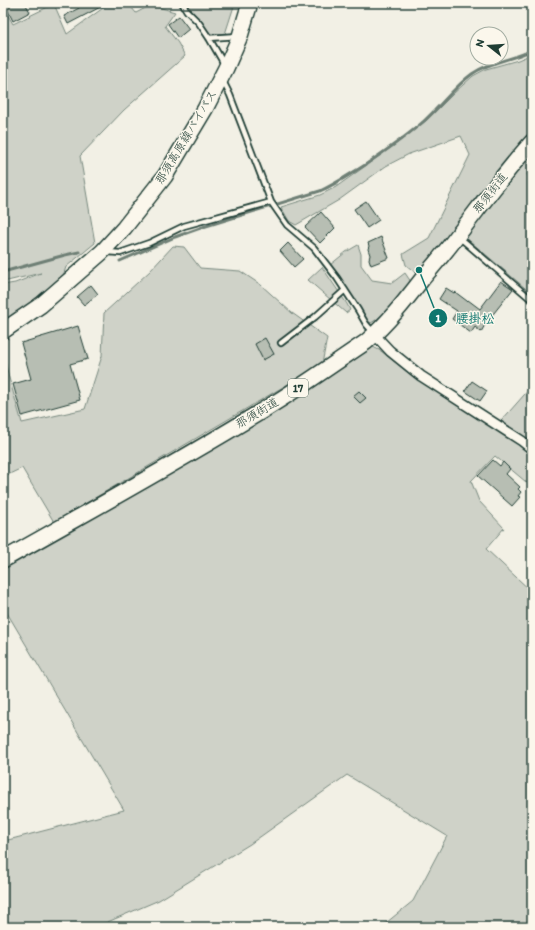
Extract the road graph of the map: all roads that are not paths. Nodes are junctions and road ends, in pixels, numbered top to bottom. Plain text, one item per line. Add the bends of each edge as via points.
1 (182, 3) edge
2 (250, 3) edge
3 (240, 36) junction
4 (210, 38) junction
5 (224, 73) junction
6 (532, 142) edge
7 (271, 202) junction
8 (458, 235) junction
9 (102, 252) junction
10 (345, 290) junction
11 (532, 300) edge
12 (3, 331) edge
13 (374, 334) junction
14 (281, 343) dead end
15 (532, 449) edge
16 (3, 560) edge

1 - 4 lane
2 - 3 main road, 那須高原線バイパス
3 - 4 lane
3 - 5 main road, 那須高原線バイパス
4 - 5 lane
5 - 7 lane
5 - 9 main road, 那須高原線バイパス via 165,176
6 - 8 main road, 那須街道 / 17
7 - 9 lane via 184,226 149,243 120,253
7 - 10 lane via 287,225 314,248
8 - 11 lane
8 - 13 main road, 那須街道 / 17 via 400,307
9 - 12 main road, 那須高原線バイパス via 41,305
10 - 13 lane
10 - 14 lane via 315,318
13 - 15 street via 390,351 421,376
13 - 16 main road, 那須街道 / 17 via 311,380 265,409

